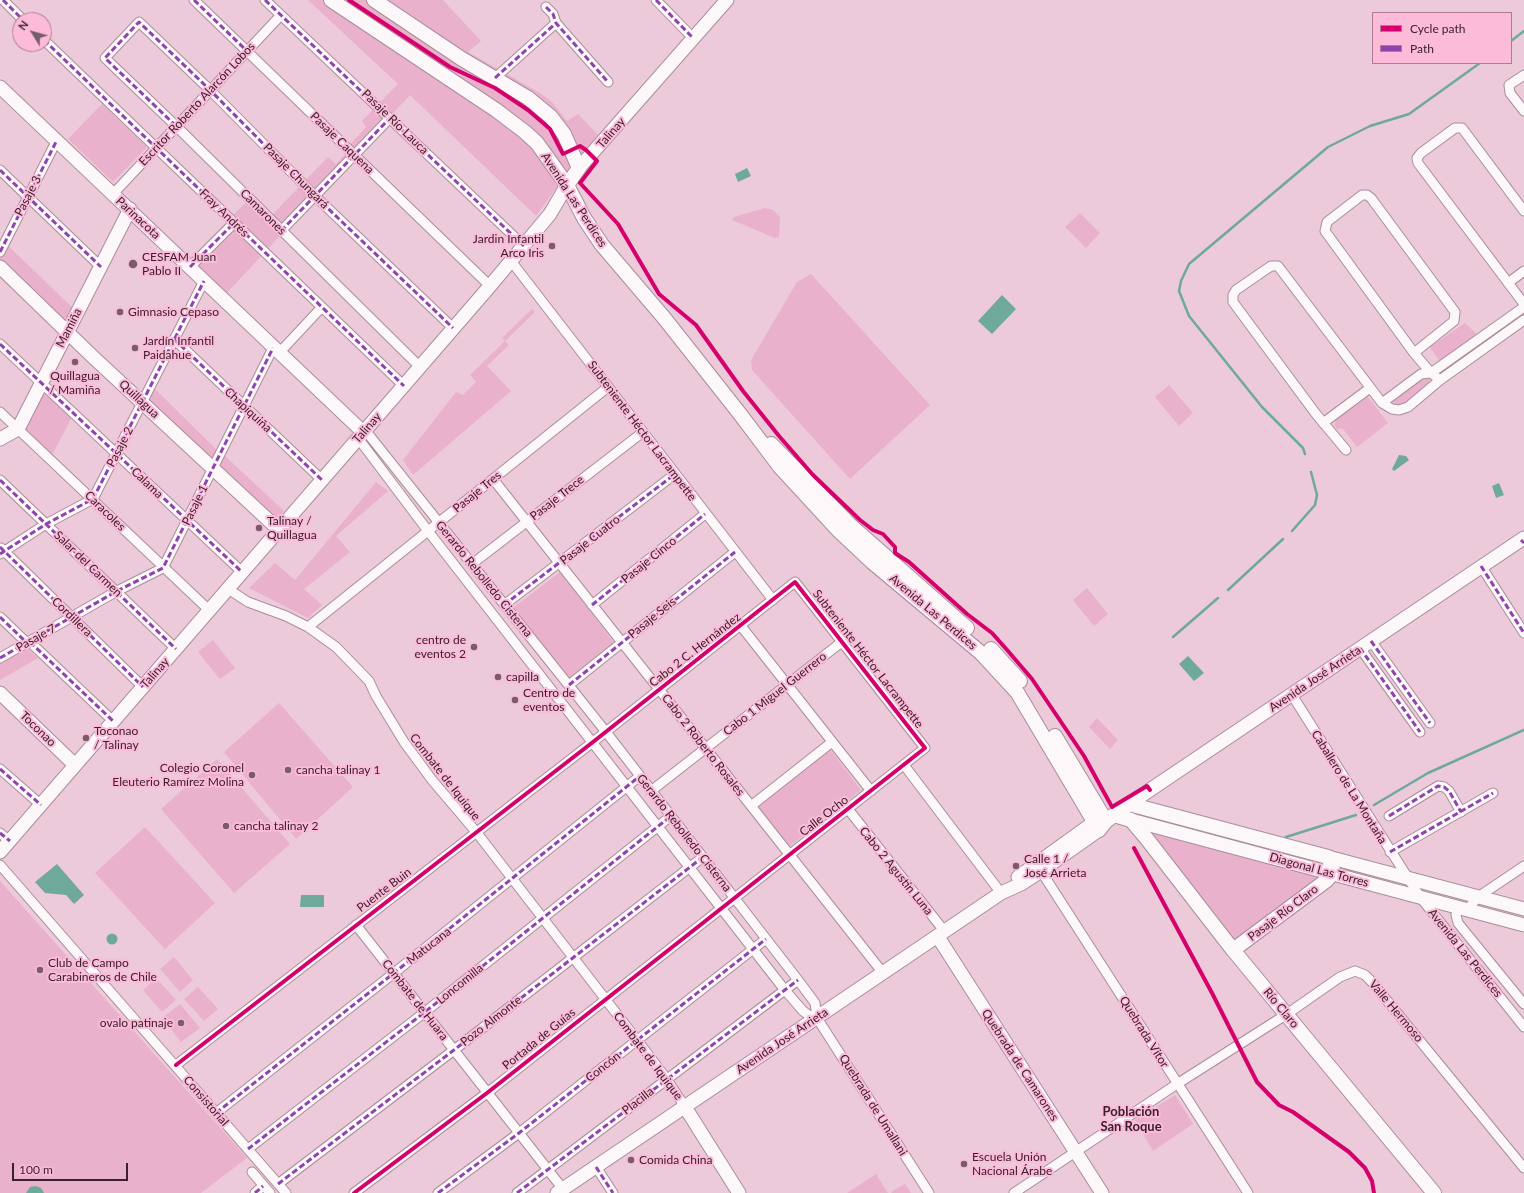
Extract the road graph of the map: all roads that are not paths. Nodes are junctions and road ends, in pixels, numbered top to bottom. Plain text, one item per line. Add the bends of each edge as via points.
1 (3, 0) edge
2 (194, 0) edge
3 (265, 0) edge
4 (331, 0) edge
5 (374, 0) edge
6 (656, 0) edge
7 (727, 0) edge
8 (546, 7) dead end
9 (15, 12) edge
10 (281, 15) junction
11 (139, 22) joint
12 (556, 23) junction
13 (694, 38) junction
14 (52, 48) edge
15 (247, 51) junction
16 (1524, 74) edge
17 (495, 78) junction
18 (608, 82) dead end
19 (0, 86) edge
20 (210, 90) junction
21 (1524, 111) edge
22 (390, 118) junction
23 (176, 126) junction
24 (57, 140) junction
25 (156, 148) junction
26 (355, 155) junction
27 (579, 168) junction
28 (0, 170) edge
29 (567, 185) junction
30 (113, 194) junction
31 (315, 196) junction
32 (28, 197) junction
33 (130, 209) junction
34 (1524, 211) edge
35 (234, 223) junction
36 (281, 231) junction
37 (524, 246) junction
38 (0, 252) edge
39 (511, 261) junction
40 (0, 267) edge
41 (101, 267) junction
42 (190, 267) junction
43 (1524, 271) edge
44 (204, 281) junction
45 (1508, 283) junction
46 (490, 286) junction
47 (1524, 304) edge
48 (322, 307) junction
49 (1524, 308) edge
50 (1524, 320) edge
51 (453, 328) junction
52 (67, 332) junction
53 (174, 339) junction
54 (0, 344) edge
55 (276, 351) junction
56 (1414, 353) junction
57 (420, 367) junction
58 (1431, 373) junction
59 (1440, 380) junction
60 (41, 383) junction
61 (404, 386) junction
62 (608, 387) junction
63 (1370, 388) junction
64 (143, 403) junction
65 (1382, 403) junction
66 (244, 406) junction
67 (0, 412) edge
68 (1323, 423) junction
69 (18, 429) junction
70 (643, 432) junction
71 (362, 433) junction
72 (0, 439) edge
73 (1346, 450) dead end
74 (117, 454) junction
75 (213, 468) junction
76 (675, 474) junction
77 (493, 479) junction
78 (0, 480) edge
79 (322, 480) junction
80 (94, 499) junction
81 (705, 514) junction
82 (187, 521) junction
83 (527, 522) junction
84 (439, 523) junction
85 (46, 524) junction
86 (279, 530) junction
87 (428, 531) junction
88 (1523, 540) edge
89 (1, 551) edge
90 (735, 552) junction
91 (560, 563) junction
92 (472, 564) junction
93 (1481, 566) junction
94 (163, 568) junction
95 (242, 572) junction
96 (795, 582) joint
97 (228, 589) junction
98 (117, 591) junction
99 (773, 600) junction
100 (504, 605) junction
101 (592, 605) junction
102 (209, 610) junction
103 (0, 617) edge
104 (72, 617) junction
105 (741, 626) junction
106 (308, 627) junction
107 (1524, 633) edge
108 (843, 641) junction
109 (1371, 641) junction
110 (28, 642) junction
111 (622, 642) junction
112 (1360, 648) junction
113 (176, 649) junction
114 (0, 658) edge
115 (569, 685) junction
116 (787, 685) junction
117 (143, 687) junction
118 (660, 690) junction
119 (0, 693) edge
120 (1292, 695) junction
121 (113, 721) junction
122 (1430, 723) dead end
123 (606, 732) junction
124 (1420, 732) dead end
125 (593, 742) junction
126 (832, 742) junction
127 (706, 748) junction
128 (925, 748) joint
129 (75, 765) junction
130 (904, 765) junction
131 (0, 768) edge
132 (640, 776) junction
133 (627, 786) junction
134 (651, 791) junction
135 (871, 791) junction
136 (1493, 793) dead end
137 (1129, 804) junction
138 (41, 805) junction
139 (751, 806) junction
140 (848, 810) junction
141 (1461, 812) junction
142 (671, 816) junction
143 (1389, 816) dead end
144 (1131, 820) junction
145 (1103, 822) junction
146 (659, 827) junction
147 (477, 833) junction
148 (5, 837) edge
149 (0, 852) edge
150 (1390, 852) junction
151 (790, 855) junction
152 (703, 857) junction
153 (1328, 857) junction
154 (0, 865) edge
155 (689, 866) junction
156 (1524, 866) edge
157 (1041, 871) junction
158 (1332, 875) junction
159 (1407, 878) junction
160 (512, 879) junction
161 (1003, 892) junction
162 (1420, 897) junction
163 (1478, 897) junction
164 (735, 899) junction
165 (722, 909) junction
166 (1462, 909) junction
167 (1524, 909) edge
168 (542, 918) junction
169 (356, 925) junction
170 (1524, 925) edge
171 (941, 934) junction
172 (766, 939) junction
173 (753, 949) junction
174 (1233, 950) junction
175 (573, 957) junction
176 (394, 973) junction
177 (883, 974) junction
178 (798, 980) junction
179 (784, 989) junction
180 (605, 999) junction
181 (1524, 1004) edge
182 (425, 1012) junction
183 (1286, 1014) junction
184 (817, 1018) junction
185 (1524, 1027) edge
186 (637, 1040) junction
187 (454, 1050) junction
188 (176, 1065) junction
189 (666, 1078) junction
190 (1177, 1084) junction
191 (487, 1093) junction
192 (685, 1107) junction
193 (216, 1113) junction
194 (519, 1133) junction
195 (248, 1149) junction
196 (1075, 1151) junction
197 (596, 1167) junction
198 (1524, 1168) edge
199 (548, 1170) junction
200 (252, 1172) dead end
201 (278, 1184) junction
202 (266, 1189) edge
203 (560, 1191) edge
204 (255, 1193) edge
205 (286, 1193) edge
206 (354, 1193) edge
207 (438, 1193) edge
208 (516, 1193) edge
209 (613, 1193) edge
210 (739, 1193) edge
211 (929, 1193) edge
212 (1014, 1193) edge
213 (1102, 1193) edge
214 (1248, 1193) edge
215 (1434, 1193) edge

1 - 9 street
2 - 15 street, Pasaje Caquena
3 - 10 street, Pasaje Río Lauca
4 - 29 main road, Avenida Las Perdices via 519,127 537,143
5 - 17 main road, Avenida Las Perdices
6 - 13 street
7 - 13 street, Talinay
8 - 12 street via 553,14
10 - 15 street, Escritor Roberto Alarcón Lobos
10 - 22 street, Pasaje Río Lauca
11 - 20 street, Pasaje Chungará
11 - 23 street, Camarones via 105,58
12 - 17 street
12 - 18 street
13 - 27 street, Talinay
14 - 25 street, Fray Andrés
15 - 20 street, Escritor Roberto Alarcón Lobos
15 - 26 street, Pasaje Caquena
16 - 21 street via 1510,85 1510,92
17 - 27 main road, Avenida Las Perdices via 528,98 558,124
19 - 24 street, Parinacota
20 - 23 street, Escritor Roberto Alarcón Lobos
20 - 31 street, Pasaje Chungará
22 - 26 street
22 - 37 street, Pasaje Río Lauca
23 - 25 street, Escritor Roberto Alarcón Lobos
23 - 36 street, Camarones
24 - 30 street, Parinacota
24 - 32 street, Pasaje 3
25 - 30 street, Escritor Roberto Alarcón Lobos
25 - 35 street, Fray Andrés
26 - 31 street
26 - 46 street, Pasaje Caquena
27 - 29 main road, Talinay
28 - 32 street
29 - 37 street, Talinay via 550,214
29 - 145 main road, Avenida Las Perdices via 602,245 665,320 780,467 833,525 872,562 976,648 1001,673 1017,692
30 - 33 street, Parinacota
31 - 36 street
31 - 51 street, Pasaje Chungará
32 - 38 street, Pasaje 3
32 - 41 street
33 - 41 street, Mamiña
33 - 42 street, Parinacota
34 - 45 street via 1462,128 1455,128 1417,158 1418,163
35 - 42 street
35 - 48 street, Fray Andrés
36 - 57 street, Camarones
37 - 39 street, Talinay
39 - 46 street, Talinay
39 - 62 street, Subteniente Héctor Lacrampette
40 - 52 street, Quillagua
41 - 52 street, Mamiña
42 - 44 street, Parinacota
43 - 45 street
44 - 53 street, Pasaje 2
44 - 55 street, Parinacota
45 - 47 street
46 - 51 street, Talinay
48 - 55 street, Pasaje 1
48 - 61 street, Fray Andrés
49 - 58 street
50 - 59 street
51 - 57 street, Talinay
52 - 60 street, Mamiña
52 - 64 street, Quillagua
53 - 64 street, Pasaje 2
53 - 66 street, Chapiquiña
54 - 60 street, Calama
55 - 66 street, Pasaje 1
55 - 71 street, Parinacota
56 - 56 street via 1454,321 1456,312 1371,198 1367,195 1362,196 1327,222 1325,231
56 - 58 street
57 - 61 street, Talinay
58 - 59 street
58 - 65 street via 1420,374
59 - 65 street via 1408,407 1392,409
60 - 69 street, Mamiña
60 - 74 street, Calama
61 - 71 street, Talinay
62 - 70 street, Subteniente Héctor Lacrampette
62 - 77 street, Pasaje Tres
63 - 65 street
63 - 68 street
63 - 68 street via 1278,266 1271,266 1236,290 1232,295 1233,302
64 - 74 street, Pasaje 2
64 - 75 street, Quillagua
66 - 75 street, Pasaje 1
66 - 79 street, Chapiquiña
67 - 69 street, Caracoles
68 - 73 street
69 - 72 street
69 - 80 street, Caracoles
70 - 76 street, Subteniente Héctor Lacrampette
70 - 83 street, Pasaje Trece
71 - 79 street, Talinay
71 - 84 street, Gerardo Rebolledo Cisterna
71 - 87 street, Gerardo Rebolledo Cisterna
74 - 80 street, Pasaje 2
74 - 82 street, Calama
75 - 82 street, Pasaje 1
75 - 86 street, Quillagua
76 - 81 street, Subteniente Héctor Lacrampette
76 - 91 street, Pasaje Cuatro
77 - 83 street, Cabo 2 Roberto Rosales
77 - 84 street, Pasaje Tres
78 - 85 street, Salar del Carmen
79 - 86 street, Talinay
80 - 85 street
80 - 94 street, Caracoles
81 - 90 street, Subteniente Héctor Lacrampette
81 - 101 street, Pasaje Cinco
82 - 94 street, Pasaje 1
82 - 95 street, Calama
83 - 91 street, Cabo 2 Roberto Rosales
83 - 92 street, Pasaje Trece
84 - 87 street, Pasaje Tres
84 - 92 street, Gerardo Rebolledo Cisterna
85 - 89 street
85 - 98 street, Salar del Carmen
86 - 95 street, Talinay
87 - 106 street, Pasaje Tres
87 - 125 street, Gerardo Rebolledo Cisterna
88 - 93 street, Avenida José Arrieta
89 - 104 street, Cordillera
90 - 99 street, Subteniente Héctor Lacrampette
90 - 111 street, Pasaje Seis
91 - 100 street, Pasaje Cuatro
91 - 101 street, Cabo 2 Roberto Rosales
92 - 100 street, Gerardo Rebolledo Cisterna
93 - 107 street
93 - 109 street, Avenida José Arrieta
94 - 98 street
94 - 102 street, Caracoles
95 - 97 street, Talinay
96 - 99 street, Cabo 2 C. Hernández
96 - 108 street, Subteniente Héctor Lacrampette
97 - 102 street, Talinay
97 - 106 street, Combate de Iquique via 248,602
98 - 104 street
98 - 113 street, Salar del Carmen
99 - 105 street, Cabo 2 C. Hernández
100 - 115 street, Gerardo Rebolledo Cisterna
101 - 111 street, Cabo 2 Roberto Rosales
102 - 113 street, Talinay
103 - 110 street
104 - 110 street, Pasaje 7
104 - 117 street, Cordillera
105 - 116 street
105 - 118 street, Cabo 2 C. Hernández
106 - 147 street, Combate de Iquique via 336,647 369,681 404,742
108 - 116 street, Cabo 1 Miguel Guerrero
108 - 128 street, Subteniente Héctor Lacrampette
109 - 112 street, Avenida José Arrieta
109 - 122 street
110 - 114 street, Pasaje 7
110 - 121 street
111 - 115 street, Pasaje Seis
111 - 118 street, Cabo 2 Roberto Rosales
112 - 120 street, Avenida José Arrieta
112 - 124 street
113 - 117 street, Talinay
115 - 123 street, Gerardo Rebolledo Cisterna
116 - 126 street
116 - 127 street, Cabo 1 Miguel Guerrero
117 - 121 street, Talinay
118 - 123 street, Cabo 2 C. Hernández
118 - 127 street, Cabo 2 Roberto Rosales
119 - 129 street, Toconao
120 - 137 street, Avenida José Arrieta
120 - 150 street, Caballero de La Montaña
121 - 129 street, Talinay
123 - 125 street, Puente Buin
123 - 132 street, Gerardo Rebolledo Cisterna
125 - 133 street, Gerardo Rebolledo Cisterna
125 - 147 street, Puente Buin
126 - 135 street
126 - 139 street
127 - 134 street, Cabo 1 Miguel Guerrero
127 - 139 street, Cabo 2 Roberto Rosales
128 - 130 street, Calle Ocho
129 - 138 street, Talinay
130 - 135 street, Calle Ocho
130 - 161 street
131 - 138 street
132 - 133 street, Matucana
132 - 134 street, Gerardo Rebolledo Cisterna
133 - 146 street, Gerardo Rebolledo Cisterna
133 - 160 street, Matucana
134 - 142 street, Gerardo Rebolledo Cisterna
135 - 140 street, Calle Ocho
136 - 141 street
137 - 145 main road, Avenida José Arrieta
137 - 153 main road, Diagonal Las Torres
138 - 148 street, Talinay
139 - 151 street, Cabo 2 Roberto Rosales
140 - 151 street, Calle Ocho
140 - 171 street, Cabo 2 Agustín Luna
141 - 143 street via 1449,791 1438,786
141 - 150 street
142 - 146 street, Loncomilla
142 - 152 street, Gerardo Rebolledo Cisterna
144 - 145 main road, Diagonal Las Torres
144 - 158 street, Diagonal Las Torres
144 - 174 main road, Río Claro
145 - 157 street, Avenida José Arrieta
145 - 161 street, Avenida José Arrieta via 1023,873
146 - 155 street, Gerardo Rebolledo Cisterna
146 - 168 street, Loncomilla
147 - 160 street, Combate de Iquique
147 - 169 street, Puente Buin
148 - 149 street, Talinay
150 - 159 street, Caballero de La Montaña
151 - 164 street, Calle Ocho
151 - 177 street, Cabo 2 Roberto Rosales
152 - 155 street, Pozo Almonte
152 - 164 street, Gerardo Rebolledo Cisterna
153 - 158 main road via 1332,865
153 - 159 street, Diagonal Las Torres
154 - 188 street, Consistorial
155 - 165 street, Gerardo Rebolledo Cisterna
155 - 175 street, Pozo Almonte
156 - 163 street
157 - 161 street, Avenida José Arrieta
157 - 190 street, Quebrada Vitor
158 - 162 street, Diagonal Las Torres
158 - 174 main road, Pasaje Río Claro
159 - 162 street, Avenida Las Perdices
159 - 163 street, Diagonal Las Torres
160 - 168 street, Combate de Iquique
160 - 176 street, Matucana
161 - 171 street, Avenida José Arrieta
162 - 166 street, Diagonal Las Torres
162 - 185 street, Avenida Las Perdices
163 - 166 street
163 - 167 street, Diagonal Las Torres
164 - 165 street, Portada de Guías
164 - 172 street, Gerardo Rebolledo Cisterna
165 - 173 street, Gerardo Rebolledo Cisterna
165 - 180 street, Portada de Guías
166 - 170 street, Diagonal Las Torres
166 - 181 street, Avenida Las Perdices via 1456,915 1458,923
168 - 175 street, Combate de Iquique
168 - 182 street, Loncomilla
169 - 176 street, Combate de Huara
169 - 188 street, Puente Buin
171 - 177 street, Avenida José Arrieta
171 - 196 street, Quebrada de Camarones
172 - 173 street, Concón
172 - 178 street, Gerardo Rebolledo Cisterna
173 - 179 street, Gerardo Rebolledo Cisterna
173 - 186 street, Concón
174 - 183 main road, Río Claro
175 - 180 street, Combate de Iquique
175 - 187 street, Pozo Almonte
176 - 182 street, Combate de Huara
176 - 193 street, Matucana
177 - 184 street, Avenida José Arrieta
178 - 179 street, Placilla
178 - 184 street, Gerardo Rebolledo Cisterna via 815,1003
179 - 184 street, Gerardo Rebolledo Cisterna via 803,1011
179 - 189 street, Placilla
180 - 186 street, Combate de Iquique
180 - 191 street, Portada de Guías
182 - 187 street, Combate de Huara
182 - 195 street, Loncomilla
183 - 190 street, Valle Hermoso
183 - 198 street, Valle Hermoso via 1344,974 1355,971 1365,975
183 - 215 main road, Río Claro
184 - 192 street, Avenida José Arrieta
184 - 211 street, Quebrada de Umallani
186 - 189 street, Combate de Iquique
186 - 194 street, Concón
187 - 191 street, Combate de Huara
187 - 201 street, Pozo Almonte
188 - 193 street, Consistorial
189 - 192 street, Combate de Iquique
189 - 199 street, Placilla
190 - 196 street, Valle Hermoso
190 - 214 street, Quebrada Vitor
191 - 194 street, Combate de Huara
191 - 206 street, Portada de Guías
192 - 197 street, Avenida José Arrieta
192 - 210 street
193 - 195 street, Consistorial
194 - 199 street, Combate de Huara
194 - 207 street, Concón
195 - 201 street, Consistorial
196 - 212 street, Valle Hermoso
196 - 213 street, Quebrada de Camarones
197 - 203 street, Avenida José Arrieta
197 - 209 street
199 - 203 street, Combate de Huara
199 - 208 street, Placilla
200 - 202 street
201 - 205 street, Consistorial
202 - 204 street

